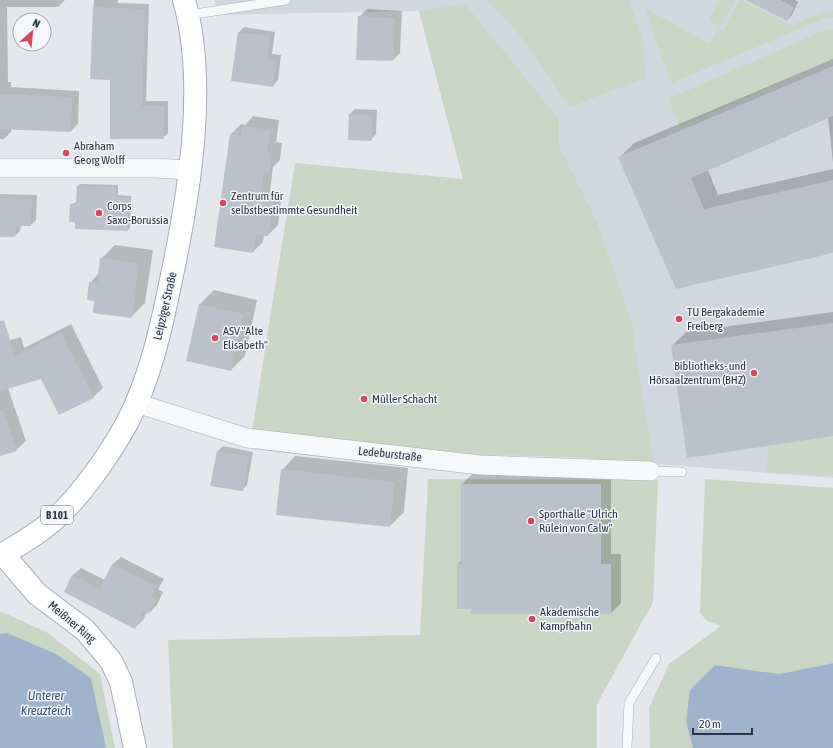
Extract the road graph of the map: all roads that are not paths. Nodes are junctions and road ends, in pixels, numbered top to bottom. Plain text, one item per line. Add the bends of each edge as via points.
1 (286, 0) edge
2 (186, 7) edge
3 (0, 168) edge
4 (190, 170) junction
5 (136, 403) junction
6 (650, 471) joint
7 (682, 472) dead end
8 (1, 555) edge
9 (656, 658) dead end
10 (135, 748) edge
11 (627, 748) edge

1 - 2 lane
2 - 4 main road, Leipziger Straße / B 101 via 196,91
3 - 4 street
4 - 5 main road, Leipziger Straße / B 101 via 182,226 164,314 154,353
5 - 6 street, Ledeburstraße via 247,438 480,465
5 - 8 main road, Leipziger Straße / B 101 via 116,441 93,476 70,502 45,527
6 - 7 lane
8 - 10 main road, Meißner Ring via 37,594 85,630 111,661 121,682
9 - 11 lane via 629,703

